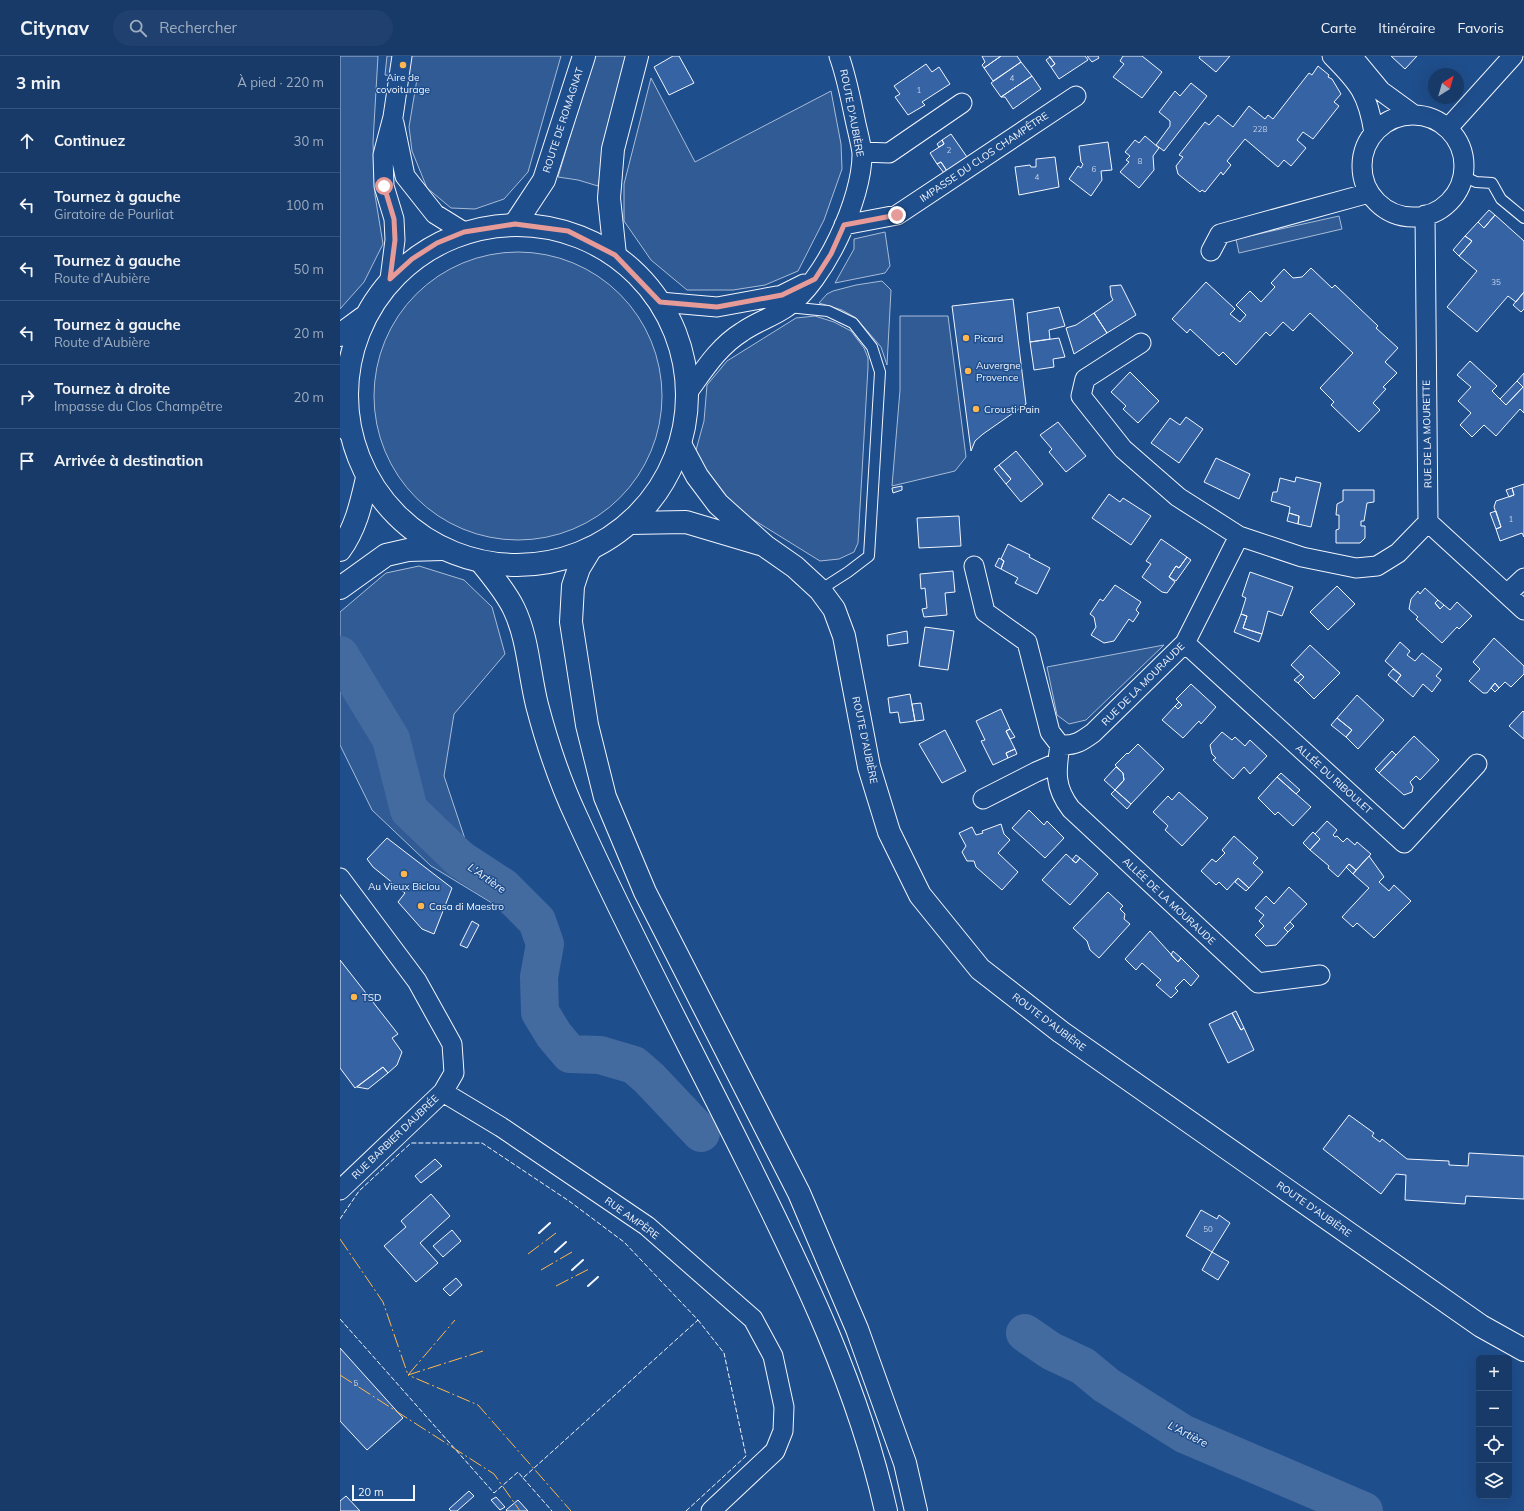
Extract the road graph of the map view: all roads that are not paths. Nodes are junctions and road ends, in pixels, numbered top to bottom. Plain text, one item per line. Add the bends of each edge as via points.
1 (402, 56) edge
2 (584, 56) edge
3 (637, 56) edge
4 (839, 56) edge
5 (1332, 56) edge
6 (1352, 56) edge
7 (1513, 56) edge
8 (1076, 96) dead end
9 (962, 103) dead end
10 (1414, 115) junction
11 (393, 117) junction
12 (1448, 128) junction
13 (1374, 133) junction
14 (862, 152) junction
15 (1463, 176) junction
16 (1369, 193) junction
17 (1425, 216) junction
18 (1524, 218) edge
19 (515, 224) junction
20 (844, 225) junction
21 (464, 232) junction
22 (1210, 251) dead end
23 (615, 255) junction
24 (390, 279) junction
25 (815, 279) junction
26 (660, 302) junction
27 (788, 307) junction
28 (364, 318) junction
29 (340, 335) edge
30 (1141, 343) dead end
31 (688, 392) junction
32 (345, 427) edge
33 (681, 446) junction
34 (367, 478) junction
35 (1428, 522) junction
36 (630, 524) junction
37 (1239, 536) junction
38 (764, 546) junction
39 (442, 549) junction
40 (340, 550) edge
41 (590, 550) junction
42 (481, 562) junction
43 (974, 566) dead end
44 (1524, 578) edge
45 (340, 588) edge
46 (820, 590) junction
47 (1507, 594) junction
48 (1524, 610) edge
49 (1185, 643) junction
50 (1059, 754) junction
51 (1477, 764) dead end
52 (983, 799) dead end
53 (340, 878) edge
54 (1320, 975) dead end
55 (443, 1092) junction
56 (340, 1190) edge
57 (1524, 1350) edge
58 (712, 1511) edge
59 (886, 1511) edge
60 (916, 1511) edge

1 - 11 street
2 - 19 main road, ROUTE DE ROMAGNAT via 544,180
3 - 23 main road via 613,148 609,198
4 - 14 street, ROUTE D'AUBIÈRE via 847,80
5 - 13 street via 1359,86 1368,101
6 - 10 street via 1381,91
7 - 12 street
8 - 20 street, IMPASSE DU CLOS CHAMPÊTRE via 897,215
9 - 14 street via 889,153
10 - 12 street via 1426,116
10 - 13 street via 1391,120
11 - 21 street via 405,176 435,214
11 - 24 street via 384,155 384,186 394,219 395,240
12 - 15 street via 1462,150
13 - 16 street via 1364,151 1362,162 1362,173
14 - 20 street, ROUTE D'AUBIÈRE via 858,186
15 - 17 street via 1458,190 1450,201
15 - 18 lane via 1476,182 1492,183 1501,199
16 - 17 street via 1377,203 1400,215
16 - 22 street via 1220,234
17 - 35 street, RUE DE LA MOURETTE
19 - 21 main road
19 - 23 main road via 568,231
20 - 25 street, ROUTE D'AUBIÈRE via 831,254
21 - 24 main road via 437,243 418,255
23 - 26 main road
24 - 28 main road
25 - 26 street via 782,295 717,307
25 - 27 street, ROUTE D'AUBIÈRE
26 - 31 main road via 681,345
27 - 31 street, ROUTE D'AUBIÈRE via 728,341
27 - 46 lane via 828,311 853,323 872,347 880,372 869,556
28 - 29 main road
28 - 32 main road via 350,354
30 - 37 street via 1085,379 1081,396 1123,449 1178,497
31 - 33 main road
32 - 34 main road
33 - 36 main road via 661,488
33 - 38 main road, ROUTE D'AUBIÈRE via 697,476 718,504
34 - 39 main road via 399,519
34 - 40 main road via 360,510 350,536
35 - 37 street via 1398,553 1377,566 1356,568 1302,557
35 - 47 street
36 - 38 main road, ROUTE D'AUBIÈRE via 686,522
36 - 41 main road
37 - 49 street, RUE DE LA MOURAUDE
38 - 46 main road, ROUTE D'AUBIÈRE via 795,567
39 - 42 main road
39 - 45 main road via 408,550 386,555
41 - 42 main road via 548,563 518,566
41 - 60 main road via 579,568 573,586 571,622 587,725 605,797 645,892 799,1192 857,1329 905,1463
42 - 59 main road via 503,590 521,626 548,743 575,815 773,1213 835,1348 879,1479
43 - 50 street via 985,612 1027,642 1050,732
44 - 47 street
46 - 57 main road, ROUTE D'AUBIÈRE via 834,609 844,636 869,767 889,832 920,895 980,969 1061,1032 1481,1326
47 - 48 street
49 - 50 street, RUE DE LA MOURAUDE via 1093,733
49 - 51 street, ALLÉE DU RIBOULET via 1404,843
50 - 52 street via 1036,772
50 - 54 street, ALLÉE DE LA MOURAUDE via 1058,784 1062,797 1071,809 1258,983
53 - 55 street, RUE BARBIER DAUBRÉE via 417,981 452,1044 454,1073
55 - 56 street, RUE BARBIER DAUBRÉE
55 - 58 street, RUE AMPÈRE via 501,1127 647,1226 753,1319 772,1356 784,1407 783,1431 775,1450

